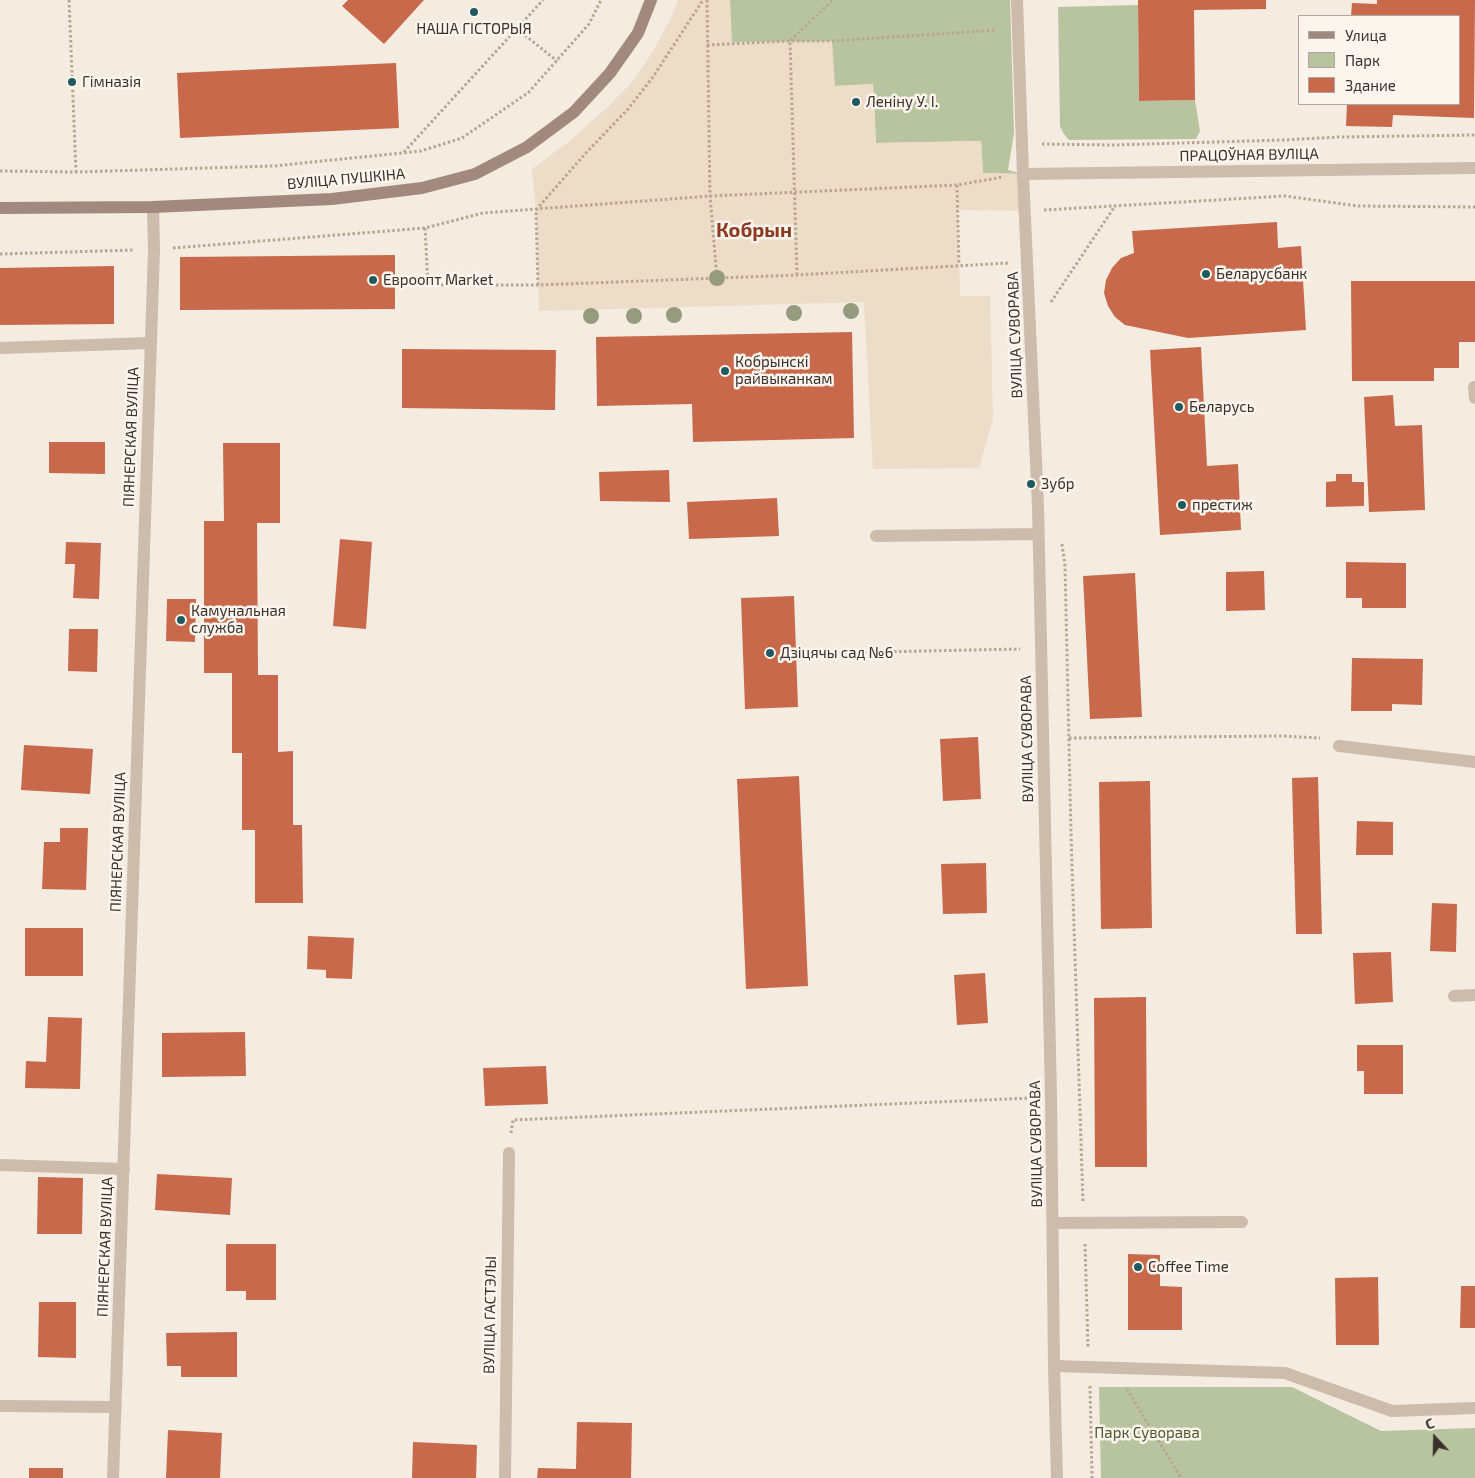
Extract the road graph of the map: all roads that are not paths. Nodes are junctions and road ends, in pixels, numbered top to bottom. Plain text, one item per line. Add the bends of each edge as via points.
1 (651, 0) edge
2 (1017, 0) edge
3 (1475, 168) edge
4 (1023, 174) junction
5 (153, 207) junction
6 (0, 208) edge
7 (151, 343) junction
8 (0, 348) edge
9 (1038, 534) junction
10 (876, 536) dead end
11 (1339, 746) road end
12 (1475, 762) edge
13 (1475, 995) edge
14 (1454, 996) dead end
15 (509, 1153) road end
16 (0, 1165) edge
17 (124, 1169) junction
18 (1242, 1222) dead end
19 (1053, 1223) junction
20 (1054, 1366) junction
21 (0, 1406) edge
22 (116, 1407) junction
23 (1475, 1408) edge
24 (113, 1478) edge
25 (505, 1478) edge
26 (1058, 1478) edge

1 - 5 main road, ВУЛІЦА ПУШКІНА via 638,33 610,73 574,112 527,147 475,174 422,188 332,199
2 - 4 street, ВУЛІЦА СУВОРАВА
3 - 4 street, ПРАЦОЎНАЯ ВУЛІЦА
4 - 9 street, ВУЛІЦА СУВОРАВА
5 - 6 main road, ВУЛІЦА ПУШКІНА
5 - 7 street, ПІЯНЕРСКАЯ ВУЛІЦА
7 - 8 street
7 - 17 street, ПІЯНЕРСКАЯ ВУЛІЦА
9 - 10 street
9 - 19 street, ВУЛІЦА СУВОРАВА
11 - 12 street
13 - 14 street
15 - 25 street, ВУЛІЦА ГАСТЭЛЫ
16 - 17 street
17 - 22 street, ПІЯНЕРСКАЯ ВУЛІЦА
18 - 19 street
19 - 20 street, ВУЛІЦА СУВОРАВА
20 - 23 street via 1285,1373 1392,1411
20 - 26 street, ВУЛІЦА СУВОРАВА
21 - 22 street
22 - 24 street, ПІЯНЕРСКАЯ ВУЛІЦА

